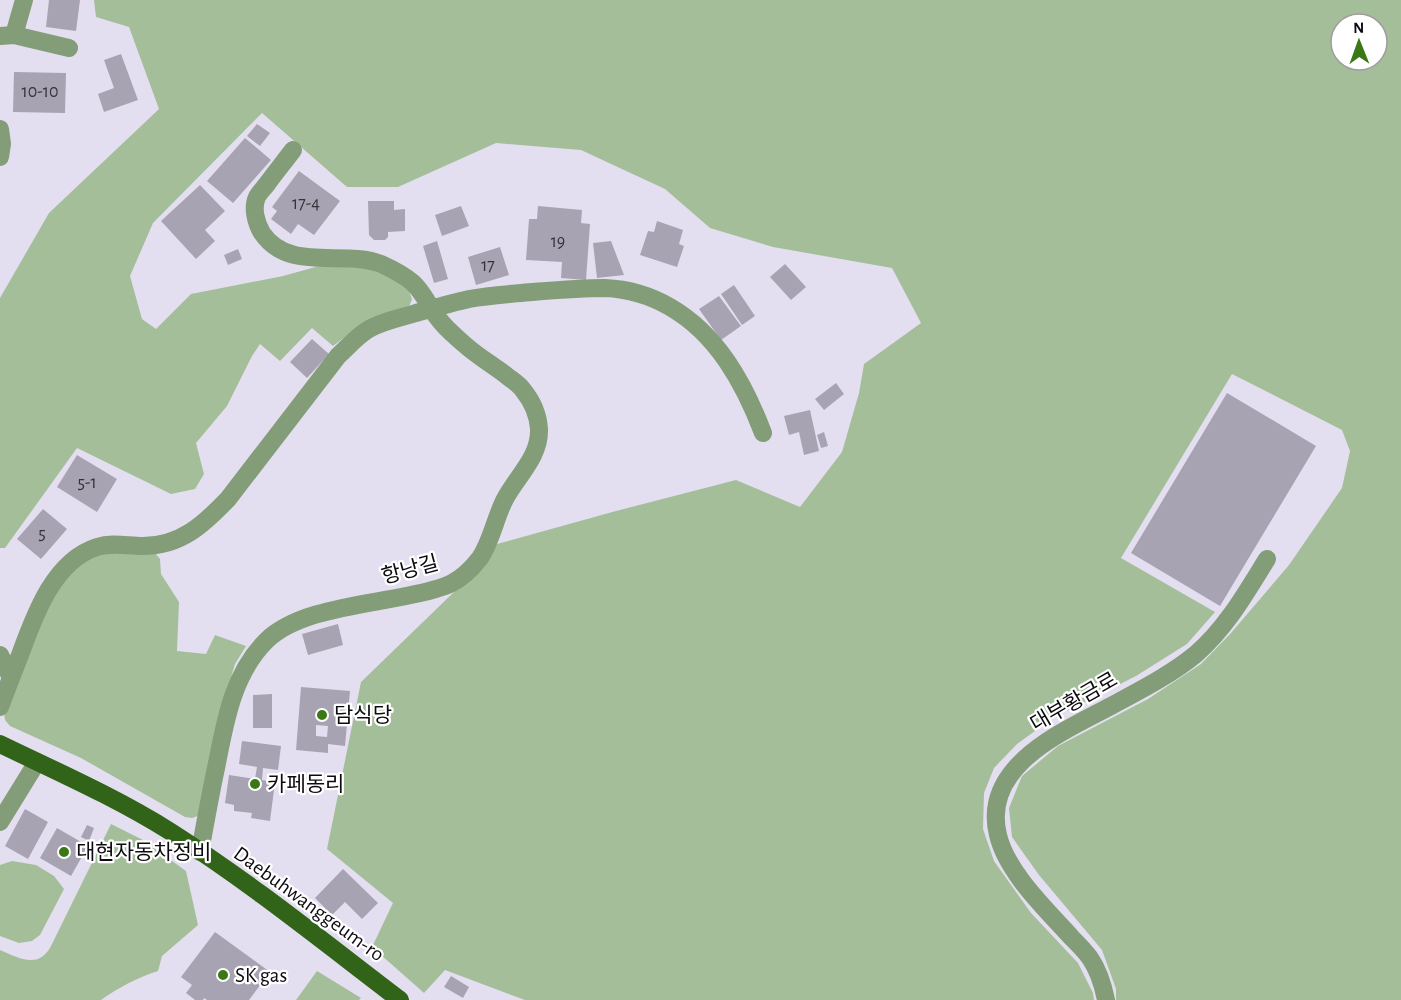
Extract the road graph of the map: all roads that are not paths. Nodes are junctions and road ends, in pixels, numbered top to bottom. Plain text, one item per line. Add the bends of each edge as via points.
1 (24, 0) edge
2 (7, 36) edge
3 (69, 48) dead end
4 (0, 129) edge
5 (293, 150) dead end
6 (0, 157) edge
7 (431, 309) junction
8 (763, 433) dead end
9 (1267, 559) dead end
10 (0, 655) edge
11 (11, 678) junction
12 (0, 707) edge
13 (0, 744) edge
14 (37, 762) junction
15 (0, 822) edge
16 (200, 852) junction
17 (400, 1000) edge
18 (1106, 1000) edge

1 - 2 lane
2 - 3 lane
4 - 6 lane
5 - 7 lane, 항낭길 via 257,197 254,207 256,220 268,241 278,249 309,258 364,259 380,264 413,284
7 - 8 lane via 471,299 558,290 607,288 640,293 690,319 708,337 742,384
7 - 11 lane via 383,322 354,340 228,499 192,531 160,545 112,543 96,547 70,564 56,579 34,617
7 - 16 lane, 항낭길 via 466,346 522,388 531,401 539,431 532,459 508,493 479,558 454,582 307,617 268,639 253,655 236,686 228,713
9 - 18 lane, 대부황금로 via 1215,636 1195,655 1036,749 1017,766 997,800 995,819 1007,857 1022,881 1090,958 1102,981
10 - 11 lane
11 - 12 lane
13 - 14 main road, Daebuhwanggeum-ro
14 - 15 lane
14 - 16 main road, Daebuhwanggeum-ro via 98,790
16 - 17 main road, Daebuhwanggeum-ro

